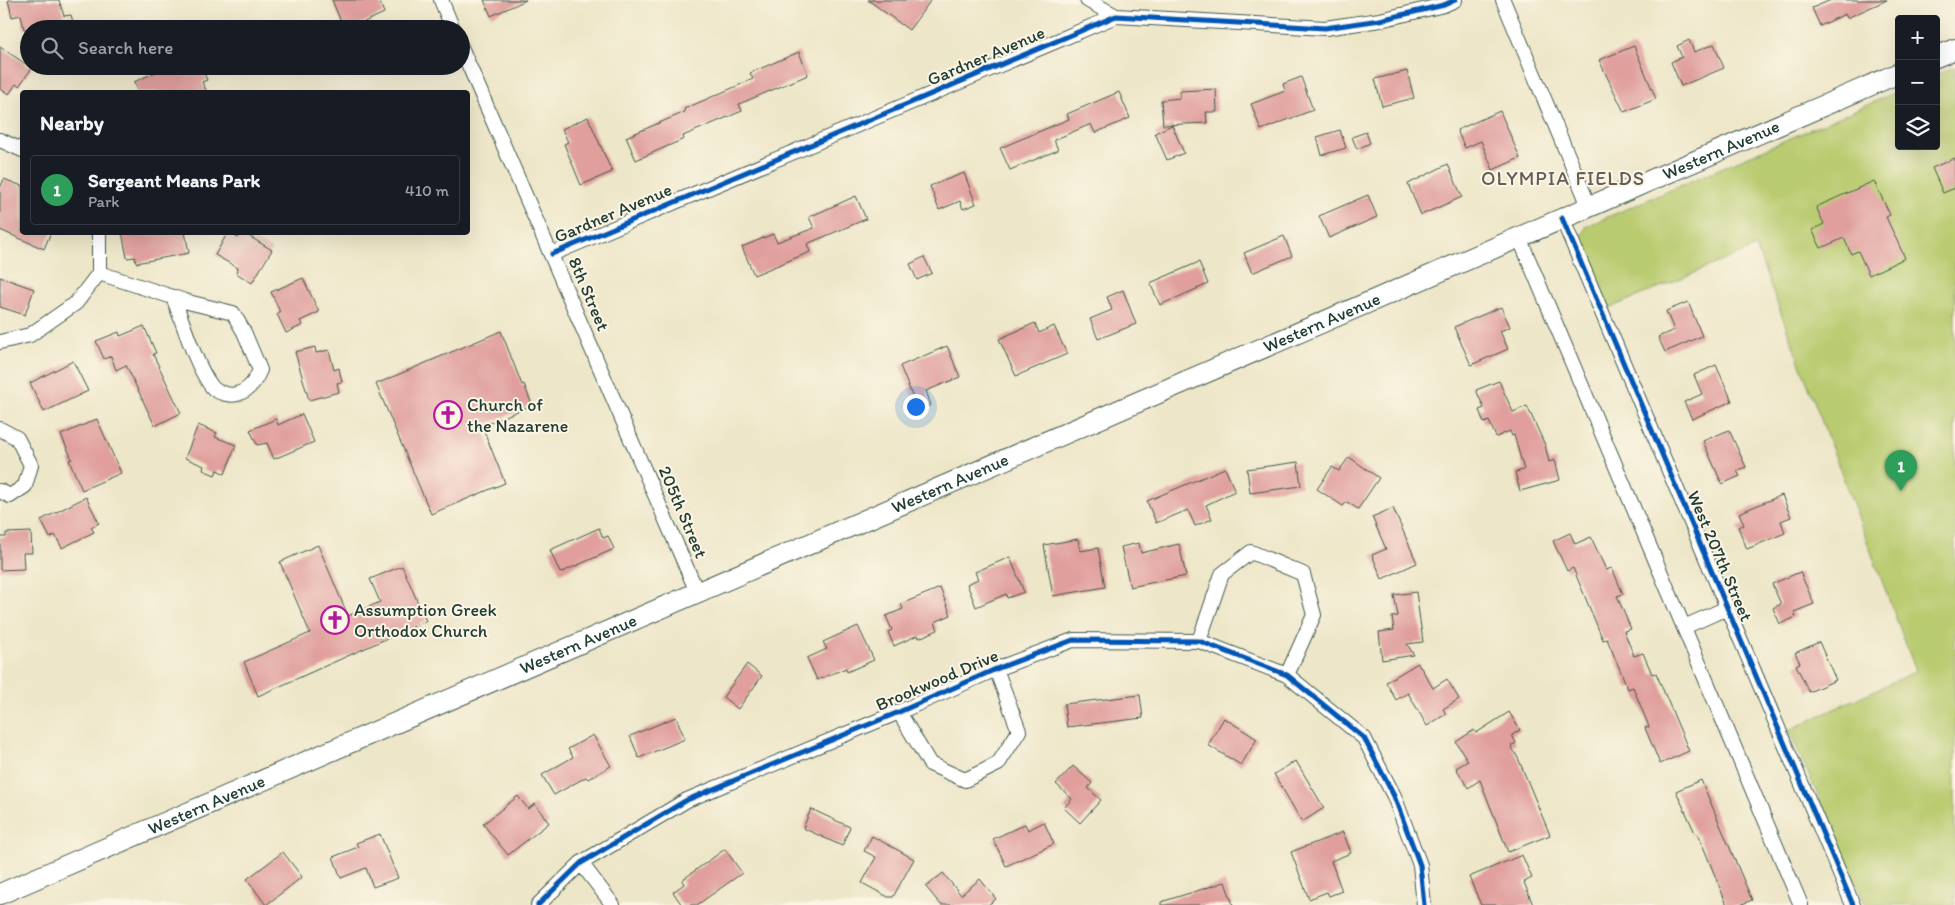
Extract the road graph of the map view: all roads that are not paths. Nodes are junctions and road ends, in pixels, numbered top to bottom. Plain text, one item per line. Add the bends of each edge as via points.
1 (440, 0) edge
2 (1087, 0) edge
3 (1455, 0) edge
4 (1503, 0) edge
5 (1116, 16) junction
6 (449, 20) edge
7 (1955, 49) edge
8 (1940, 55) edge
9 (470, 67) edge
10 (1895, 75) edge
11 (0, 140) edge
12 (20, 149) edge
13 (1589, 206) junction
14 (1562, 218) junction
15 (99, 235) edge
16 (1518, 236) junction
17 (552, 254) junction
18 (99, 273) junction
19 (173, 297) junction
20 (0, 342) edge
21 (0, 429) edge
22 (634, 446) joint
23 (0, 491) edge
24 (697, 592) junction
25 (1727, 608) junction
26 (1684, 627) junction
27 (1199, 641) junction
28 (996, 669) junction
29 (1287, 675) junction
30 (899, 712) junction
31 (581, 862) junction
32 (0, 894) edge
33 (538, 905) edge
34 (613, 905) edge
35 (1424, 905) edge
36 (1801, 905) edge
37 (1853, 905) edge

1 - 6 street
2 - 5 street
3 - 5 street, Gardner Avenue via 1380,20 1325,28
4 - 13 street
5 - 17 street, Gardner Avenue
7 - 8 main road
9 - 17 street, 8th Street
10 - 13 main road, Western Avenue
11 - 12 street
13 - 14 main road, Western Avenue
14 - 16 main road, Western Avenue
14 - 25 street, West 207th Street
15 - 18 street
16 - 24 main road, Western Avenue
16 - 26 street
17 - 22 street, 8th Street
18 - 19 street
18 - 20 street via 76,303 30,335
19 - 19 street via 233,313 260,370 254,384 230,395 213,388 201,368
21 - 23 street via 17,438 32,465 25,486 10,496
22 - 24 street, 205th Street
24 - 32 main road, Western Avenue
25 - 26 street
25 - 37 street, West 207th Street
26 - 36 street
27 - 28 street, Brookwood Drive via 1074,640
27 - 29 street, Brookwood Drive
27 - 29 street via 1222,574 1251,552 1303,574 1314,615
28 - 30 street, Brookwood Drive
28 - 30 street via 1019,731 998,764 965,780 930,764
29 - 35 street, Brookwood Drive via 1364,738 1394,796 1420,865
30 - 31 street, Brookwood Drive via 687,800
31 - 33 street, Brookwood Drive
31 - 34 street

